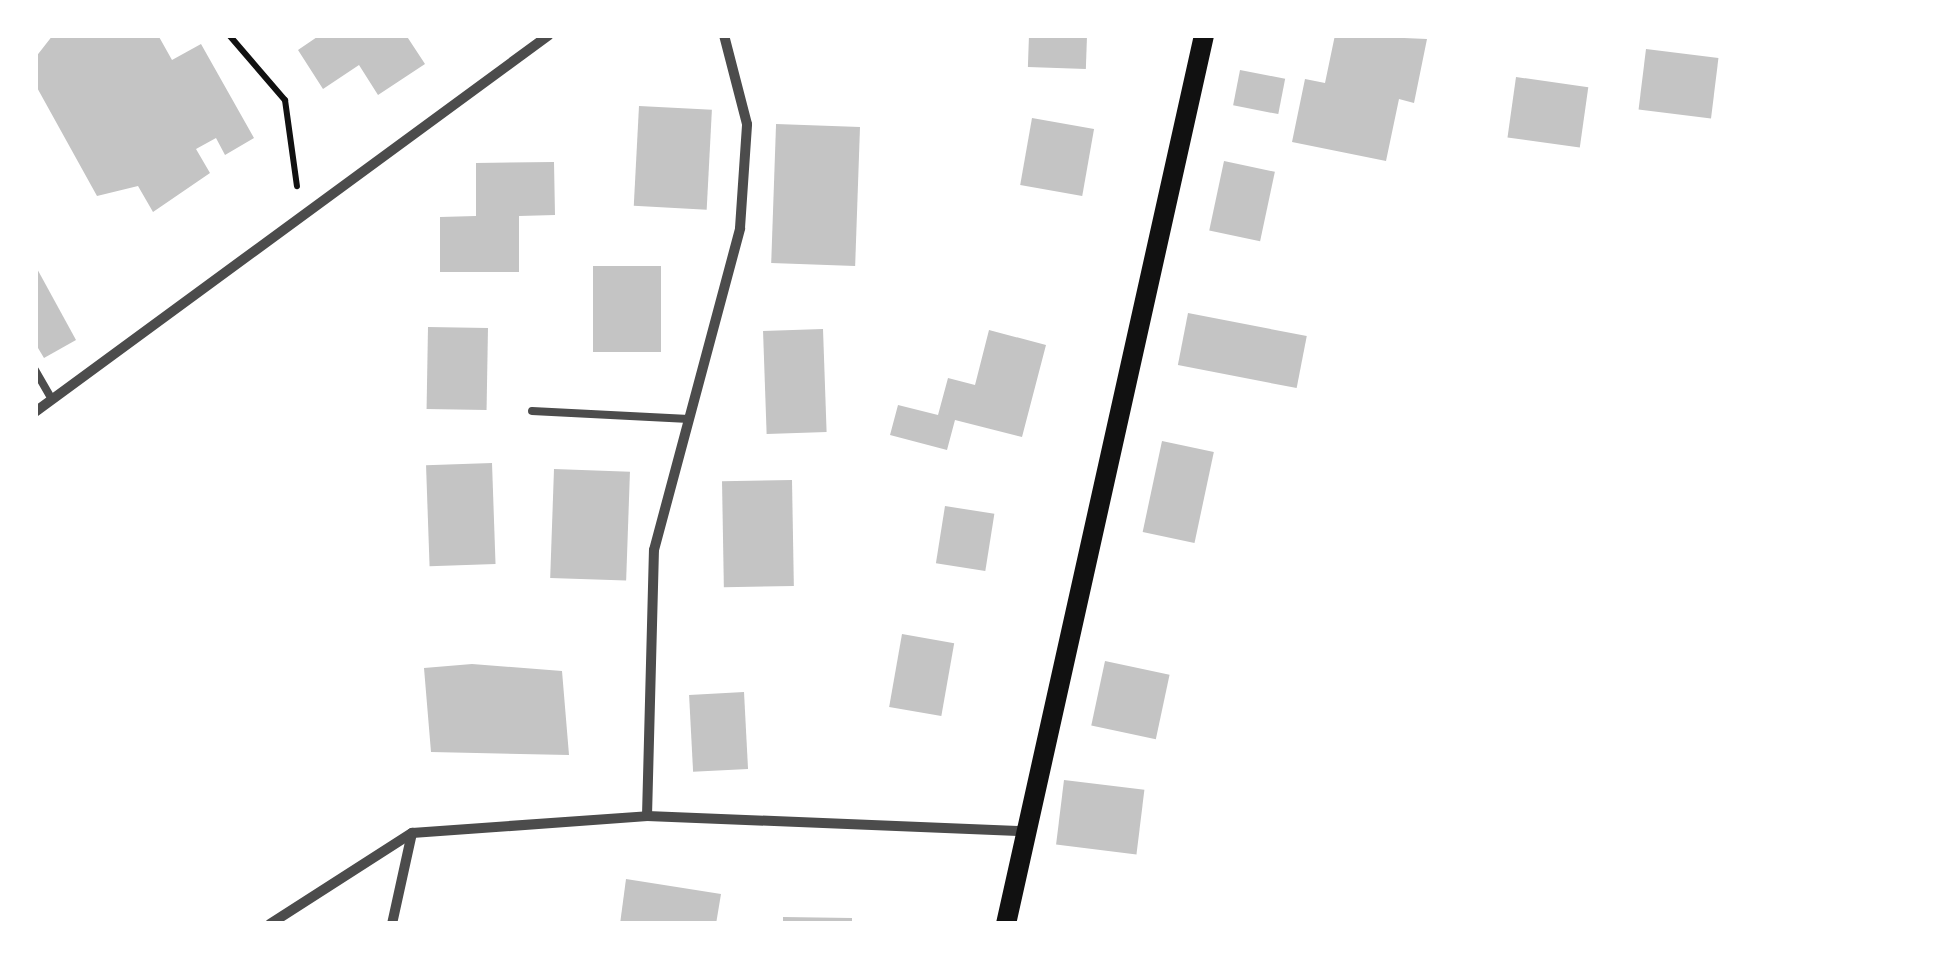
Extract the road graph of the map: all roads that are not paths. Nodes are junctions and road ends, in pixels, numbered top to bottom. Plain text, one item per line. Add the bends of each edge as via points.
1 (549, 35) edge
2 (724, 35) edge
3 (1204, 35) edge
4 (35, 370) edge
5 (52, 400) junction
6 (532, 411) dead end
7 (35, 412) edge
8 (689, 419) junction
9 (647, 816) junction
10 (1024, 831) junction
11 (412, 833) junction
12 (270, 924) edge
13 (392, 924) edge
14 (1006, 924) edge

1 - 5 street
2 - 8 street via 747,124 740,228
3 - 10 main road
4 - 5 lane
5 - 7 street
6 - 8 lane
8 - 9 street via 654,550
9 - 10 street
9 - 11 street
10 - 14 main road
11 - 12 street
11 - 13 street

